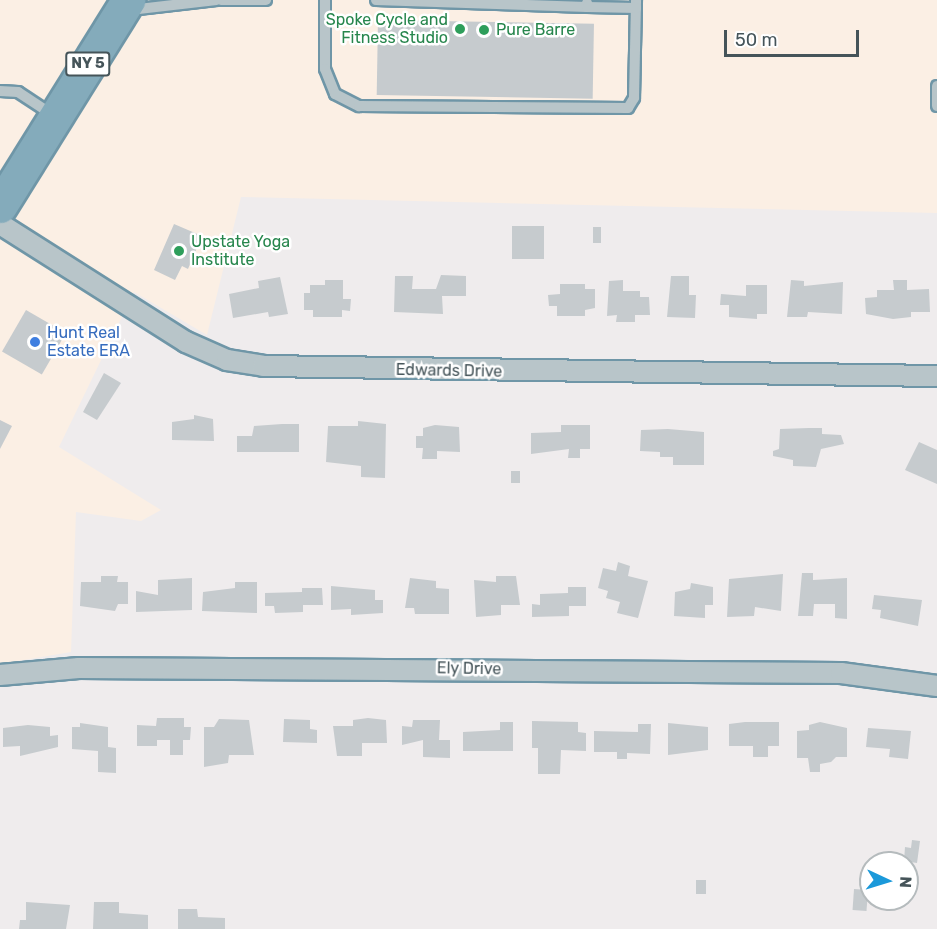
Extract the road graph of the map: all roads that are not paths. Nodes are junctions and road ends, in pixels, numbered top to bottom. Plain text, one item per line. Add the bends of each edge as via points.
1 (216, 0) edge
2 (221, 0) edge
3 (266, 0) edge
4 (325, 0) edge
5 (376, 0) edge
6 (248, 1) edge
7 (121, 4) edge
8 (587, 4) edge
9 (636, 4) edge
10 (937, 86) edge
11 (0, 91) edge
12 (937, 106) edge
13 (55, 117) junction
14 (0, 206) edge
15 (0, 224) edge
16 (937, 376) edge
17 (0, 675) edge
18 (937, 686) edge

1 - 7 lane
2 - 6 lane
3 - 6 lane
4 - 9 lane via 325,69 335,94 360,106 628,108 634,98
5 - 8 lane
7 - 13 highway, NY 5
8 - 9 lane
10 - 12 lane
11 - 13 lane via 18,92
13 - 14 highway, NY 5
15 - 16 street, Edwards Drive via 186,342 227,360 263,366
17 - 18 street, Ely Drive via 79,668 805,672 906,679

